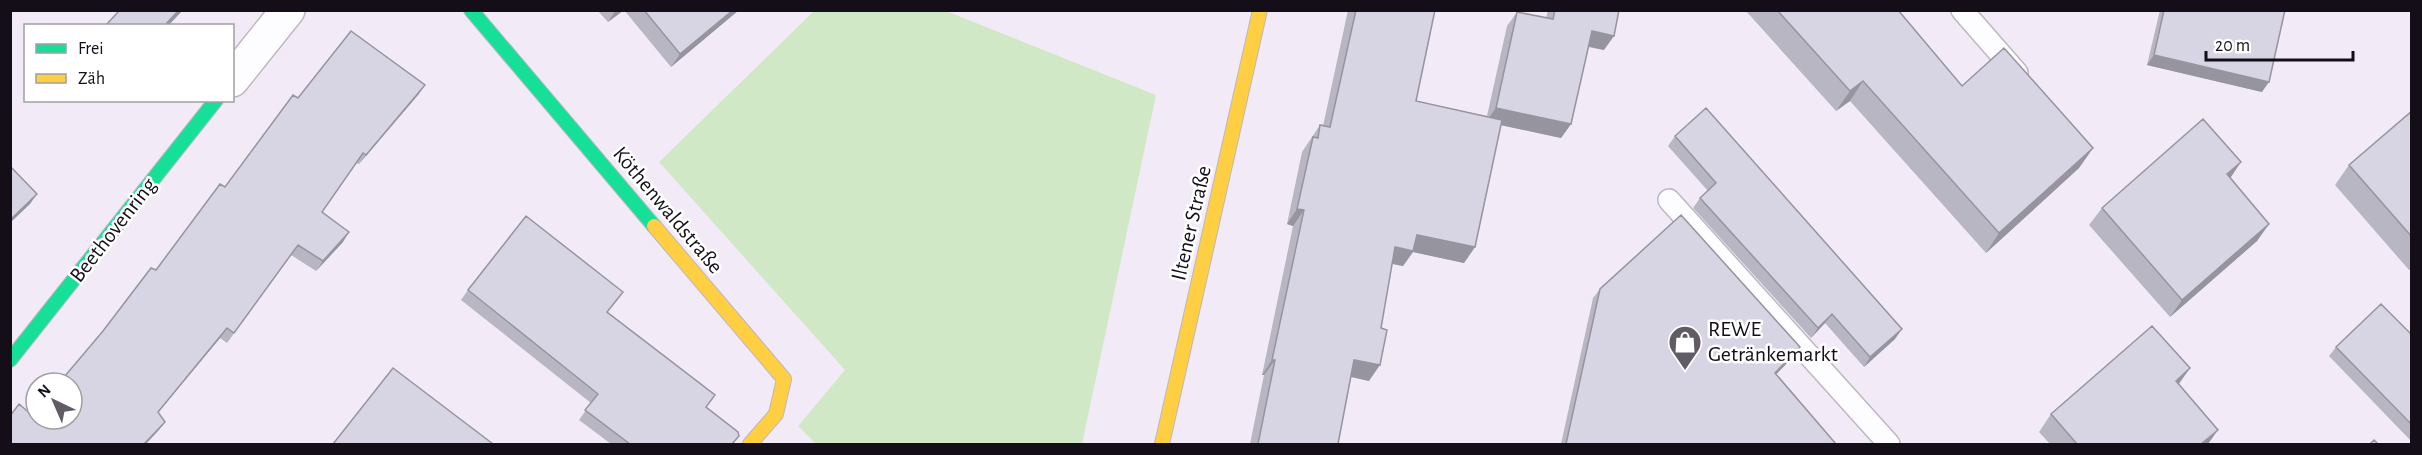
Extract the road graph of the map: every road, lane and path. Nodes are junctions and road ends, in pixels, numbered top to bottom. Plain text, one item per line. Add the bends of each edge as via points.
1 (288, 10) edge
2 (471, 10) edge
3 (1260, 10) edge
4 (1962, 10) edge
5 (234, 78) edge
6 (2032, 90) edge
7 (214, 102) edge
8 (1668, 200) dead end
9 (10, 360) edge
10 (750, 444) edge
11 (1162, 444) edge
12 (1889, 444) edge

1 - 5 street
2 - 10 street, Köthenwaldstraße via 784,379 776,414
3 - 11 street, Iltener Straße
4 - 6 lane
7 - 9 street, Beethovenring
8 - 12 lane

